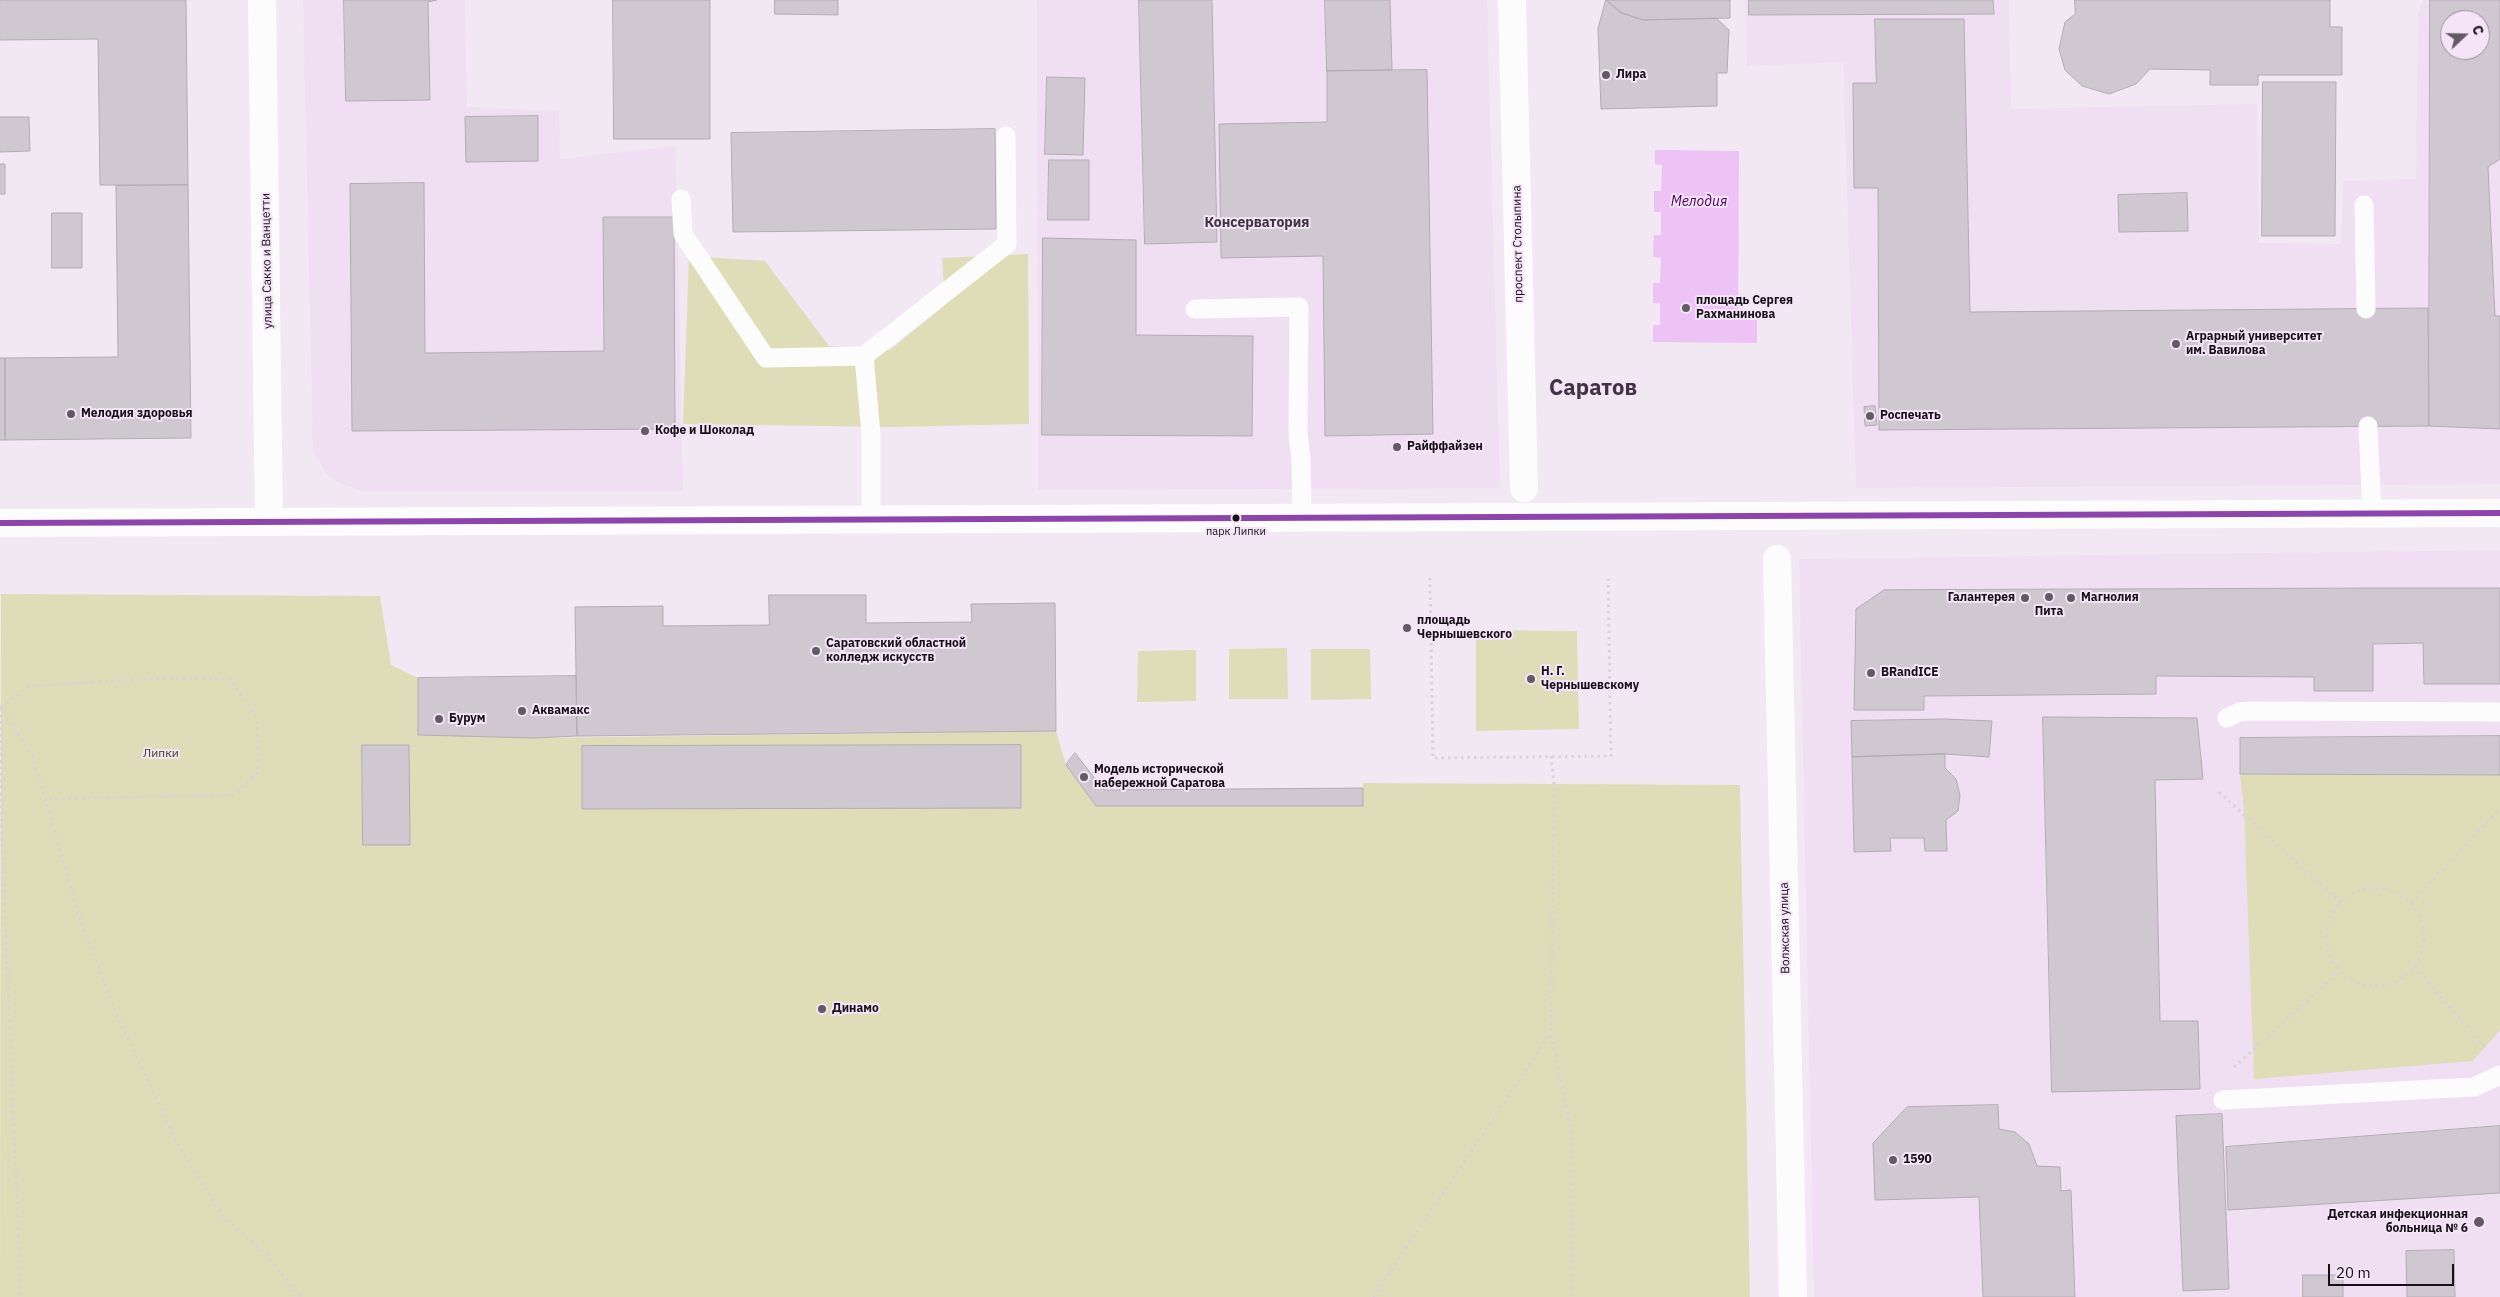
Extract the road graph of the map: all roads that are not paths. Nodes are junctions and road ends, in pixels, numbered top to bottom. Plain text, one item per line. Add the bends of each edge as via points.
1 (262, 0) edge
2 (1512, 0) edge
3 (1006, 136) dead end
4 (681, 199) dead end
5 (2364, 205) dead end
6 (1195, 309) dead end
7 (2366, 309) dead end
8 (864, 356) junction
9 (2368, 426) dead end
10 (1524, 488) dead end
11 (2500, 513) edge
12 (2372, 514) junction
13 (1302, 518) junction
14 (871, 520) junction
15 (269, 522) junction
16 (0, 523) edge
17 (1776, 559) dead end
18 (2500, 712) edge
19 (2227, 718) dead end
20 (2500, 1076) edge
21 (2223, 1100) dead end
22 (1793, 1297) edge

1 - 15 street, улица Сакко и Ванцетти
2 - 10 street, проспект Столыпина
3 - 8 lane via 1007,244
4 - 8 lane via 683,234 766,358
5 - 7 lane
6 - 13 lane via 1299,307 1298,434
8 - 14 lane via 871,434
9 - 12 lane
11 - 12 street
12 - 13 street
13 - 14 street
14 - 15 street
15 - 16 street
17 - 22 street, Волжская улица
18 - 19 lane via 2251,711
20 - 21 lane via 2474,1087

